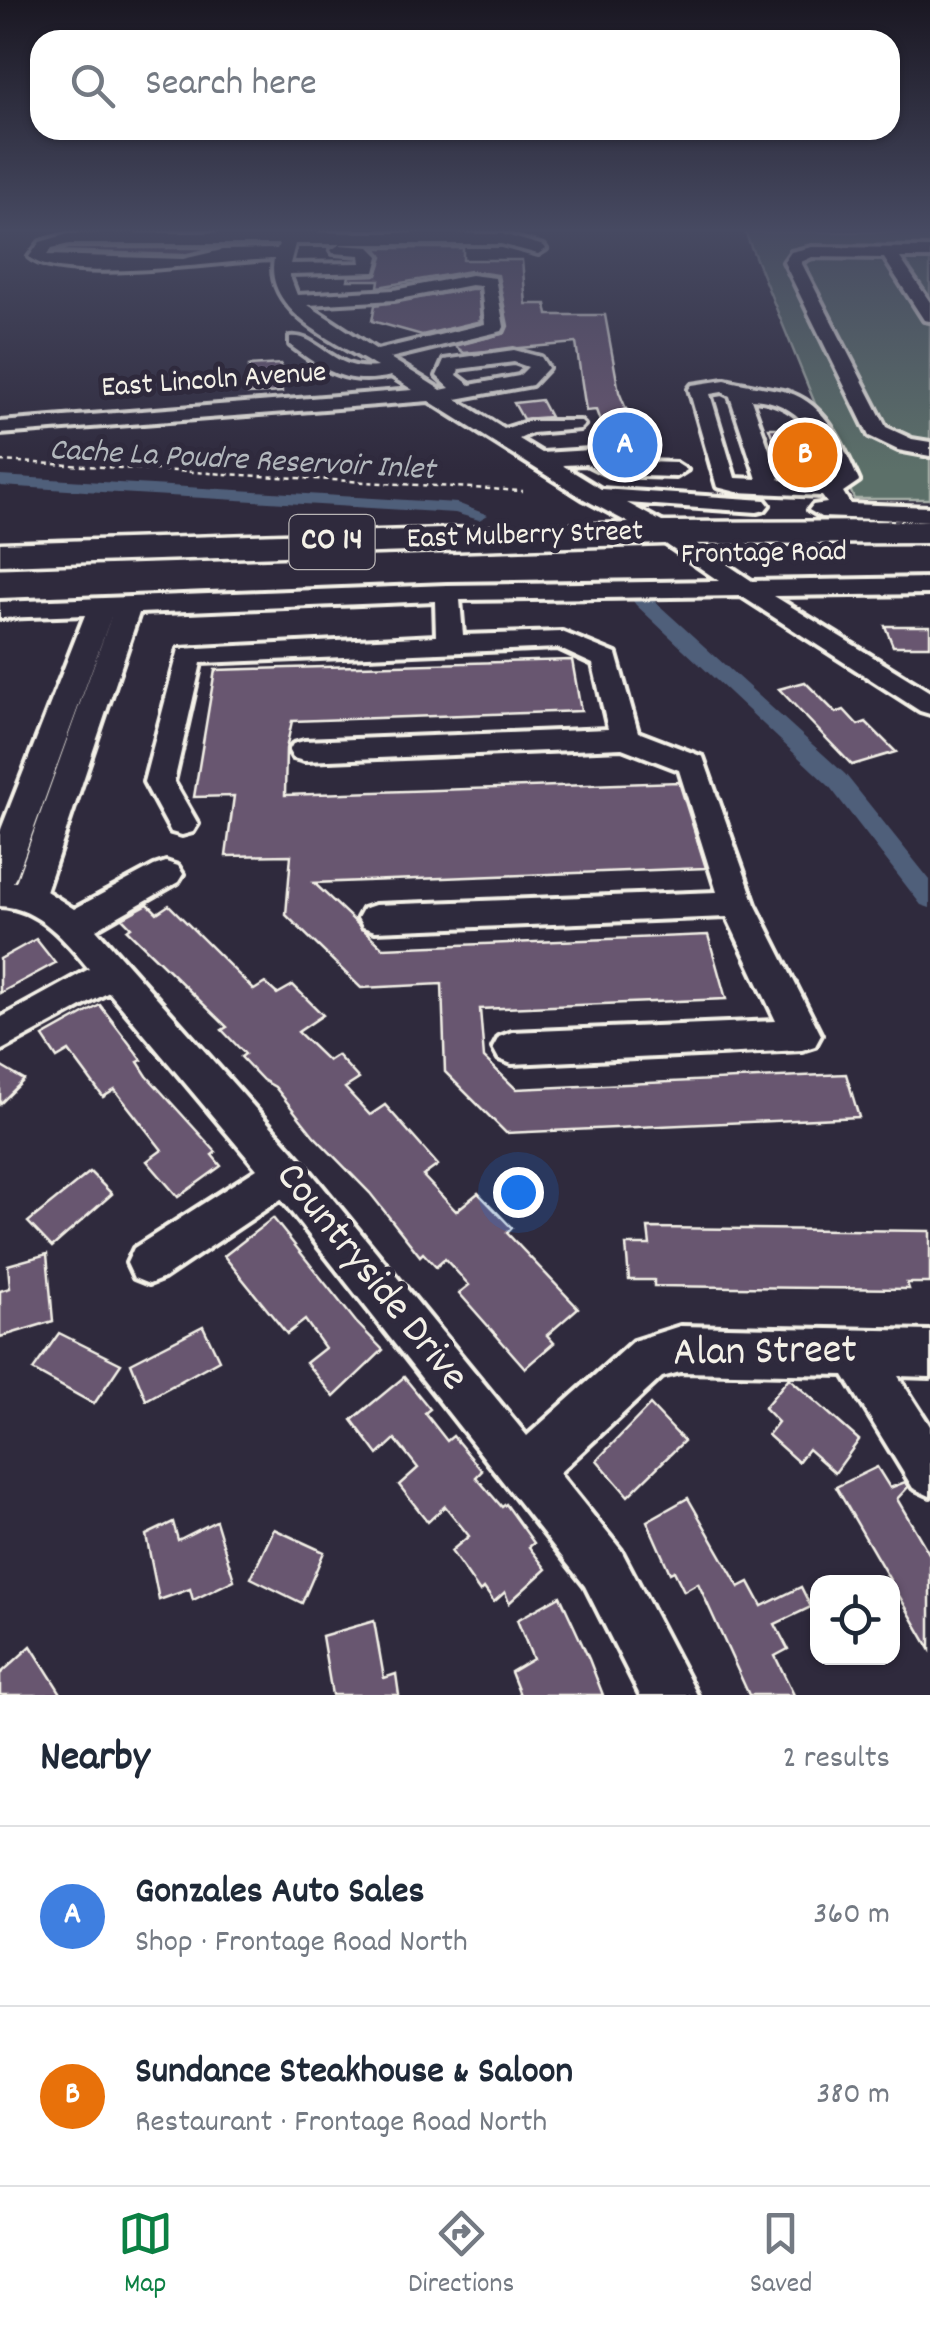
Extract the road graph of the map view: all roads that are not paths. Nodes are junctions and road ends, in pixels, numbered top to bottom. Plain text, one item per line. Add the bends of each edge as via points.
1 (306, 311) edge
2 (493, 311) edge
3 (816, 311) edge
4 (297, 340) dead end
5 (372, 357) junction
6 (392, 370) junction
7 (466, 392) dead end
8 (738, 393) junction
9 (434, 396) junction
10 (573, 425) dead end
11 (0, 428) edge
12 (501, 438) junction
13 (930, 449) edge
14 (536, 460) junction
15 (771, 486) junction
16 (830, 490) junction
17 (592, 494) junction
18 (672, 501) junction
19 (843, 512) junction
20 (930, 514) edge
21 (930, 532) edge
22 (434, 539) junction
23 (0, 554) edge
24 (930, 556) edge
25 (699, 557) junction
26 (0, 577) edge
27 (930, 586) edge
28 (746, 587) junction
29 (446, 593) junction
30 (114, 606) junction
31 (0, 610) edge
32 (450, 644) junction
33 (930, 705) edge
34 (625, 738) junction
35 (304, 751) dead end
36 (182, 824) dead end
37 (166, 874) dead end
38 (9, 888) edge
39 (738, 904) junction
40 (375, 918) dead end
41 (73, 926) junction
42 (110, 974) junction
43 (0, 1036) edge
44 (512, 1048) dead end
45 (286, 1173) junction
46 (150, 1263) dead end
47 (856, 1352) junction
48 (930, 1354) edge
49 (525, 1471) junction
50 (930, 1471) edge
51 (669, 1695) edge

1 - 5 street
2 - 5 street via 495,326
3 - 13 street via 872,424 895,441
4 - 6 street via 340,373
5 - 6 street
6 - 9 street
7 - 9 street, East Lincoln Avenue
8 - 15 street
8 - 15 street via 725,386 700,389 725,482
8 - 16 street via 790,398 820,423 848,481
9 - 11 street, East Lincoln Avenue
9 - 12 street
10 - 12 street via 529,427
12 - 14 street
14 - 17 street
14 - 18 street via 590,458
15 - 16 street
16 - 19 street
17 - 18 street
17 - 18 street
17 - 22 highway via 592,517 577,525
18 - 19 street
18 - 21 highway, East Mulberry Street / CO 14
18 - 22 highway, East Mulberry Street / CO 14
18 - 25 street
19 - 20 street
22 - 23 highway, East Mulberry Street / CO 14
24 - 25 highway, East Mulberry Street / CO 14
25 - 26 highway, East Mulberry Street / CO 14
25 - 28 street
27 - 28 street, Frontage Road
28 - 29 street, Frontage Road
28 - 33 street
29 - 30 street, Frontage Road
29 - 32 street
30 - 31 street, Frontage Road
30 - 38 street, Countryside Drive
32 - 34 street via 562,640 606,660
32 - 36 street via 189,655 159,782
34 - 35 street
34 - 39 street via 692,764
37 - 41 street
38 - 41 street, Countryside Drive
39 - 40 street
39 - 44 street via 802,1035
41 - 42 street, Countryside Drive
42 - 43 street
42 - 45 street, Countryside Drive
45 - 46 street
45 - 49 street, Countryside Drive
47 - 48 street, Alan Street
47 - 49 street, Alan Street via 680,1349 649,1357
47 - 50 street
49 - 51 street, Countryside Drive via 603,1568

